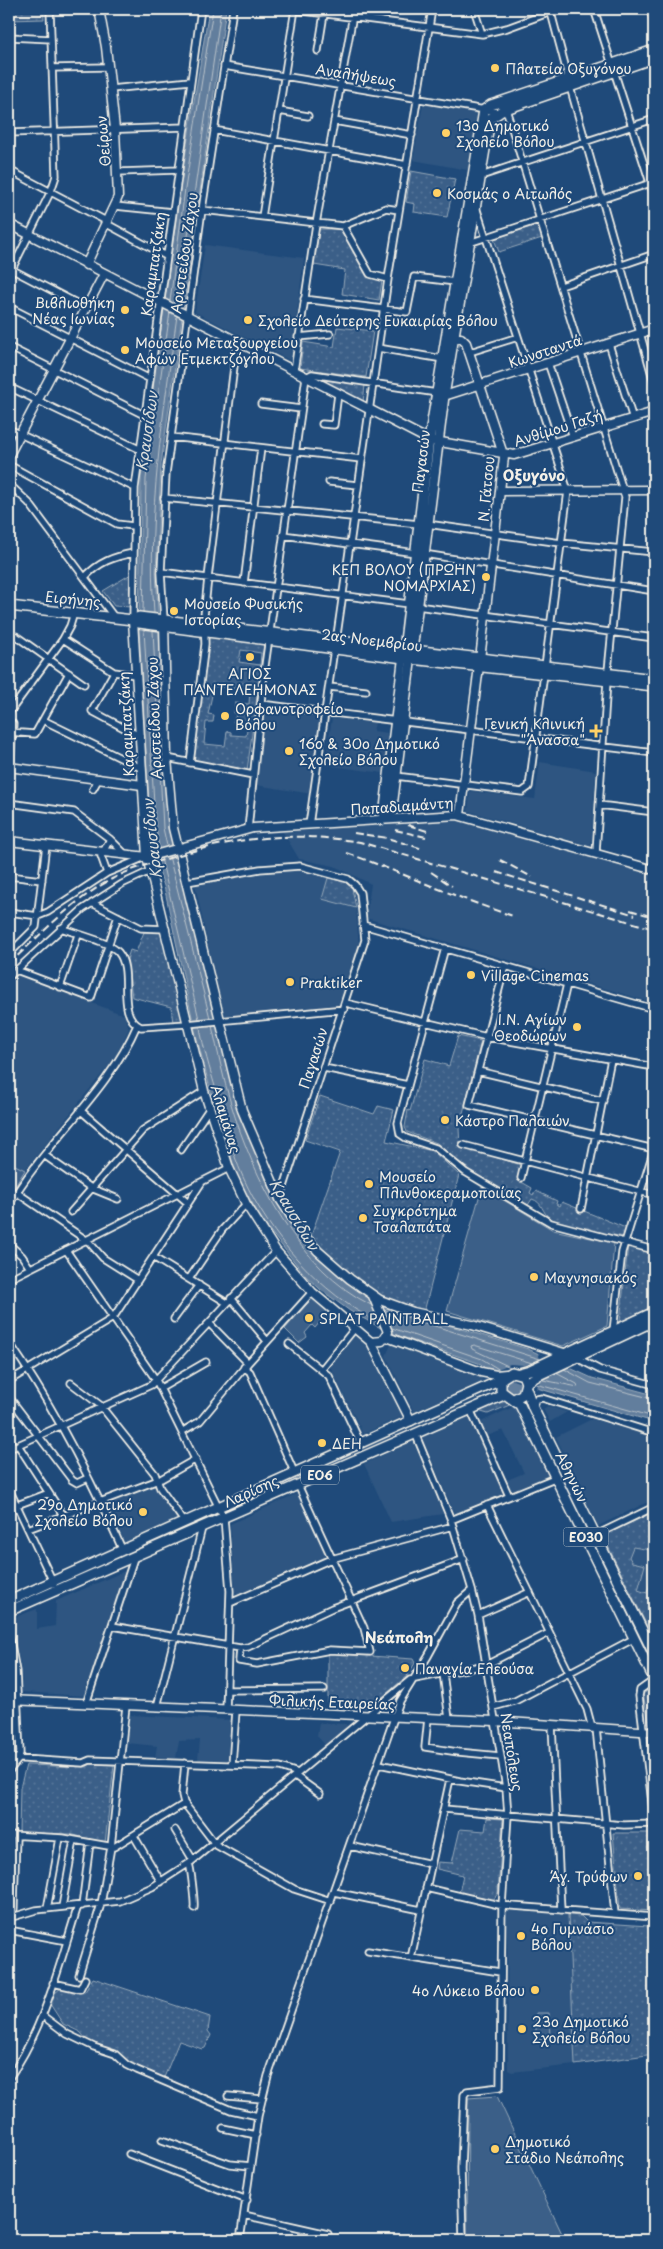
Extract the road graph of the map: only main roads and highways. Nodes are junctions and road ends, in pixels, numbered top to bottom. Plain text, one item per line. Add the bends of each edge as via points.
1 (654, 50) edge
2 (654, 58) edge
3 (612, 69) junction
4 (570, 83) junction
5 (484, 110) joint
6 (501, 110) joint
7 (476, 177) junction
8 (440, 395) junction
9 (9, 606) edge
10 (137, 620) joint
11 (407, 654) junction
12 (607, 677) junction
13 (654, 679) edge
14 (654, 686) edge
15 (654, 1312) edge
16 (654, 1321) edge
17 (519, 1373) junction
18 (503, 1376) junction
19 (526, 1386) junction
20 (504, 1394) junction
21 (514, 1398) junction
22 (9, 1601) edge
23 (9, 1612) edge
24 (654, 1654) edge
25 (652, 1666) edge
26 (654, 1679) edge

1 - 3 main road, Αναλήψεως
2 - 3 main road, Αναλήψεως
3 - 4 main road, Αναλήψεως
4 - 5 main road, Αναλήψεως via 491,105
4 - 6 main road, Αναλήψεως
5 - 7 main road, Παγασών
6 - 7 main road, Παγασών via 490,119
7 - 8 main road, Παγασών via 455,282
7 - 8 main road, Παγασών via 469,243
8 - 11 main road, Παγασών
9 - 10 main road, Ειρήνης
10 - 11 main road, 2ας Νοεμβρίου
11 - 12 main road, 2ας Νοεμβρίου
12 - 13 main road, 2ας Νοεμβρίου
12 - 14 main road, 2ας Νοεμβρίου
15 - 17 main road
16 - 19 main road via 563,1364
17 - 18 main road, ΕΟ6
17 - 19 main road, Αθηνών
18 - 20 main road via 500,1389
18 - 22 main road, Λαρίσης / ΕΟ6 via 361,1444
19 - 21 main road via 522,1395
19 - 24 main road, Αθηνών / ΕΟ30 via 533,1408
20 - 21 main road
20 - 23 main road, Λαρίσης / ΕΟ6
21 - 25 main road, Αθηνών / ΕΟ30
25 - 26 main road, Αθηνών / ΕΟ30

